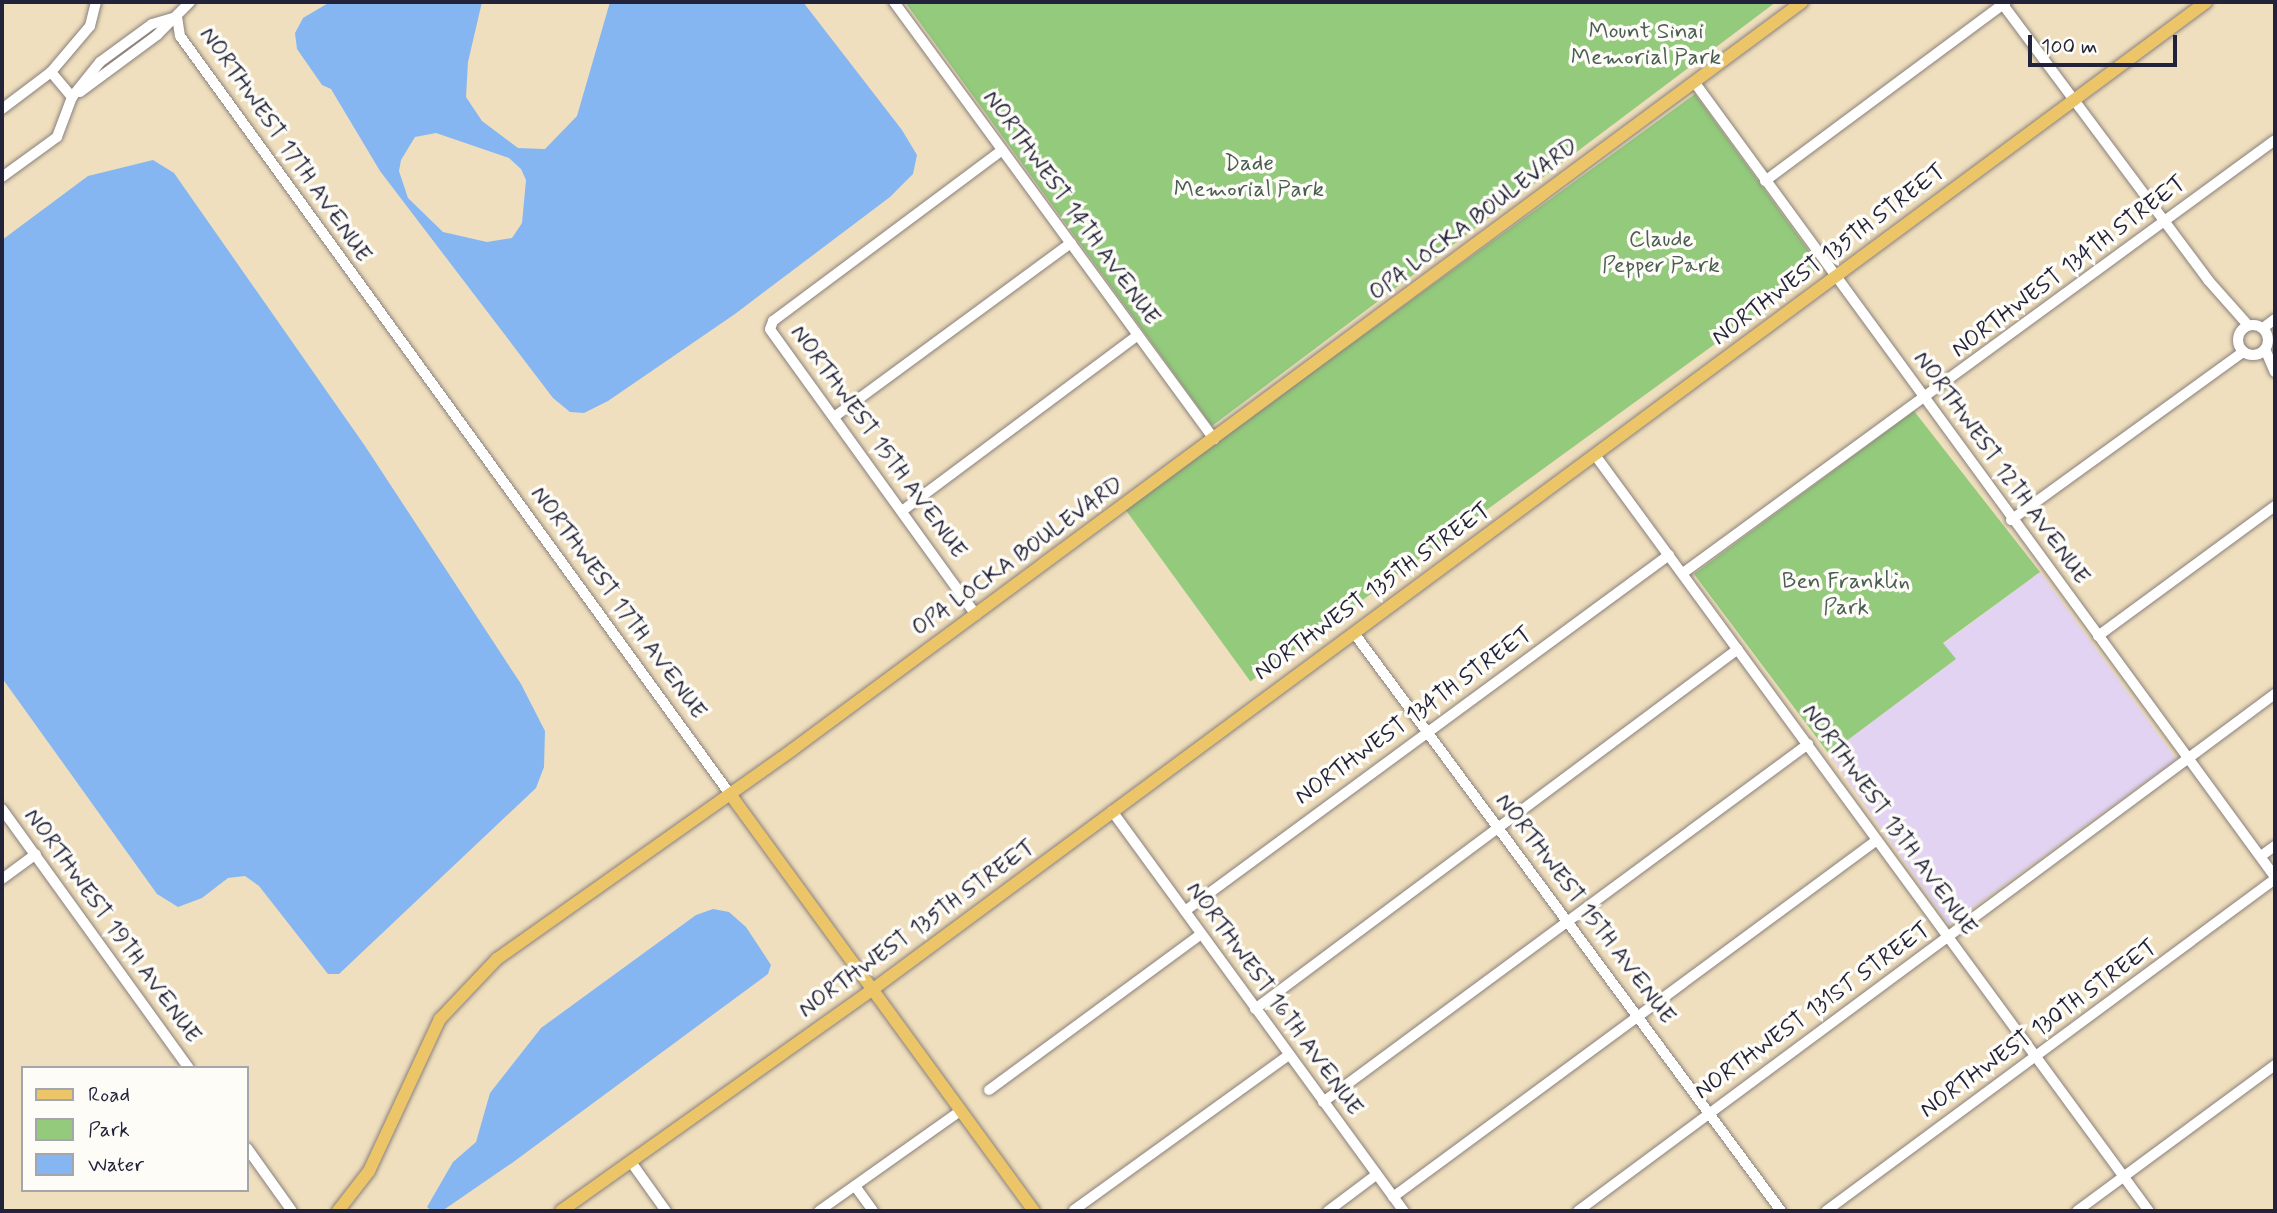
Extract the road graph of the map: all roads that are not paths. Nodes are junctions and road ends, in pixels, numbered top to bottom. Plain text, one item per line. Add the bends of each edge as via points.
1 (96, 2) edge
2 (190, 2) edge
3 (894, 2) edge
4 (1802, 2) edge
5 (2206, 2) edge
6 (2004, 3) edge
7 (177, 17) junction
8 (51, 72) junction
9 (1695, 83) junction
10 (72, 97) junction
11 (2074, 99) junction
12 (2, 108) edge
13 (2275, 140) edge
14 (1002, 150) junction
15 (2, 177) edge
16 (1765, 181) junction
17 (2165, 223) junction
18 (1071, 243) junction
19 (1835, 276) junction
20 (2275, 319) edge
21 (2244, 328) junction
22 (2269, 330) edge
23 (1138, 335) junction
24 (2241, 349) junction
25 (2261, 352) junction
26 (2274, 371) edge
27 (1923, 399) junction
28 (834, 417) junction
29 (1214, 439) junction
30 (1595, 455) junction
31 (2275, 506) edge
32 (902, 511) junction
33 (2011, 520) junction
34 (1669, 555) junction
35 (1683, 573) junction
36 (976, 615) junction
37 (1354, 633) junction
38 (2098, 636) junction
39 (1738, 649) junction
40 (2275, 694) edge
41 (1428, 733) junction
42 (1808, 744) junction
43 (2189, 758) junction
44 (730, 794) junction
45 (2, 809) edge
46 (1112, 811) junction
47 (1498, 828) junction
48 (1877, 840) junction
49 (2275, 846) edge
50 (36, 854) junction
51 (2261, 856) junction
52 (2, 878) edge
53 (2275, 878) edge
54 (1185, 911) junction
55 (1568, 921) junction
56 (1201, 934) junction
57 (1950, 937) junction
58 (872, 990) junction
59 (1255, 1009) junction
60 (1639, 1016) junction
61 (1289, 1055) junction
62 (2036, 1058) junction
63 (2275, 1065) edge
64 (188, 1066) edge
65 (989, 1090) dead end
66 (1323, 1102) junction
67 (960, 1111) junction
68 (1710, 1114) junction
69 (248, 1150) edge
70 (631, 1162) junction
71 (1376, 1175) junction
72 (2123, 1177) junction
73 (855, 1186) junction
74 (1393, 1197) junction
75 (1074, 1210) edge
76 (292, 1211) edge
77 (338, 1211) edge
78 (561, 1211) edge
79 (666, 1211) edge
80 (819, 1211) edge
81 (873, 1211) edge
82 (1034, 1211) edge
83 (1328, 1211) edge
84 (1404, 1211) edge
85 (1578, 1211) edge
86 (1781, 1211) edge
87 (1826, 1211) edge
88 (2077, 1211) edge
89 (2149, 1211) edge

1 - 8 street via 90,26
2 - 7 street
3 - 14 street, NORTHWEST 14TH AVENUE
4 - 9 main road, OPA LOCKA BOULEVARD
5 - 11 main road, NORTHWEST 135TH STREET
6 - 11 street
6 - 16 street
7 - 10 street
7 - 44 street, NORTHWEST 17TH AVENUE via 180,36
8 - 10 street
8 - 12 street
9 - 16 street, NORTHWEST 12TH AVENUE
9 - 29 main road, OPA LOCKA BOULEVARD
10 - 15 street via 57,137
11 - 17 street
11 - 19 main road, NORTHWEST 135TH STREET
13 - 17 street, NORTHWEST 134TH STREET
14 - 18 street, NORTHWEST 14TH AVENUE
14 - 28 street, NORTHWEST 15TH AVENUE via 773,321 770,329
16 - 19 street, NORTHWEST 12TH AVENUE
17 - 21 street
17 - 27 street, NORTHWEST 134TH STREET
18 - 23 street, NORTHWEST 14TH AVENUE
18 - 28 street
19 - 27 street, NORTHWEST 12TH AVENUE
19 - 30 main road, NORTHWEST 135TH STREET
20 - 22 street
21 - 22 street
21 - 24 street
22 - 25 street
23 - 29 street, NORTHWEST 14TH AVENUE
23 - 32 street
24 - 25 street
24 - 33 street
25 - 26 street
27 - 33 street, NORTHWEST 12TH AVENUE
27 - 35 street, NORTHWEST 134TH STREET
28 - 32 street, NORTHWEST 15TH AVENUE
29 - 36 main road, OPA LOCKA BOULEVARD
30 - 34 street, NORTHWEST 13TH AVENUE
30 - 37 main road, NORTHWEST 135TH STREET
31 - 38 street
32 - 36 street, NORTHWEST 15TH AVENUE
33 - 38 street, NORTHWEST 12TH AVENUE
34 - 35 street, NORTHWEST 13TH AVENUE
34 - 41 street, NORTHWEST 134TH STREET
35 - 39 street, NORTHWEST 13TH AVENUE
36 - 44 main road, OPA LOCKA BOULEVARD
37 - 41 street, NORTHWEST 15TH AVENUE
37 - 46 main road, NORTHWEST 135TH STREET
38 - 43 street, NORTHWEST 12TH AVENUE
39 - 42 street, NORTHWEST 13TH AVENUE
39 - 47 street
40 - 43 street, NORTHWEST 131ST STREET
41 - 47 street, NORTHWEST 15TH AVENUE
41 - 54 street, NORTHWEST 134TH STREET
42 - 48 street, NORTHWEST 13TH AVENUE
42 - 55 street
43 - 51 street, NORTHWEST 12TH AVENUE
43 - 57 street, NORTHWEST 131ST STREET
44 - 58 main road, NORTHWEST 17TH AVENUE
44 - 77 main road, OPA LOCKA BOULEVARD via 497,960 461,995 440,1019 369,1171
45 - 50 street, NORTHWEST 19TH AVENUE
46 - 54 street, NORTHWEST 16TH AVENUE
46 - 58 main road, NORTHWEST 135TH STREET
47 - 55 street, NORTHWEST 15TH AVENUE
47 - 59 street
48 - 57 street, NORTHWEST 13TH AVENUE
48 - 60 street
49 - 51 street
50 - 52 street
50 - 64 street, NORTHWEST 19TH AVENUE
51 - 53 street, NORTHWEST 12TH AVENUE
53 - 62 street, NORTHWEST 130TH STREET
54 - 56 street, NORTHWEST 16TH AVENUE
55 - 60 street, NORTHWEST 15TH AVENUE
55 - 66 street
56 - 59 street, NORTHWEST 16TH AVENUE
56 - 65 street
57 - 62 street, NORTHWEST 13TH AVENUE
57 - 68 street, NORTHWEST 131ST STREET
58 - 67 main road, NORTHWEST 17TH AVENUE
58 - 70 main road, NORTHWEST 135TH STREET
59 - 61 street, NORTHWEST 16TH AVENUE
60 - 68 street, NORTHWEST 15TH AVENUE
60 - 74 street
61 - 66 street, NORTHWEST 16TH AVENUE
61 - 75 street
62 - 72 street, NORTHWEST 13TH AVENUE
62 - 87 street, NORTHWEST 130TH STREET
63 - 72 street
66 - 71 street, NORTHWEST 16TH AVENUE
67 - 73 street
67 - 82 main road, NORTHWEST 17TH AVENUE
68 - 85 street, NORTHWEST 131ST STREET
68 - 86 street, NORTHWEST 15TH AVENUE
69 - 76 street
70 - 78 main road, NORTHWEST 135TH STREET
70 - 79 street
71 - 74 street, NORTHWEST 16TH AVENUE
71 - 83 street
72 - 88 street
72 - 89 street, NORTHWEST 13TH AVENUE
73 - 80 street
73 - 81 street
74 - 84 street, NORTHWEST 16TH AVENUE

